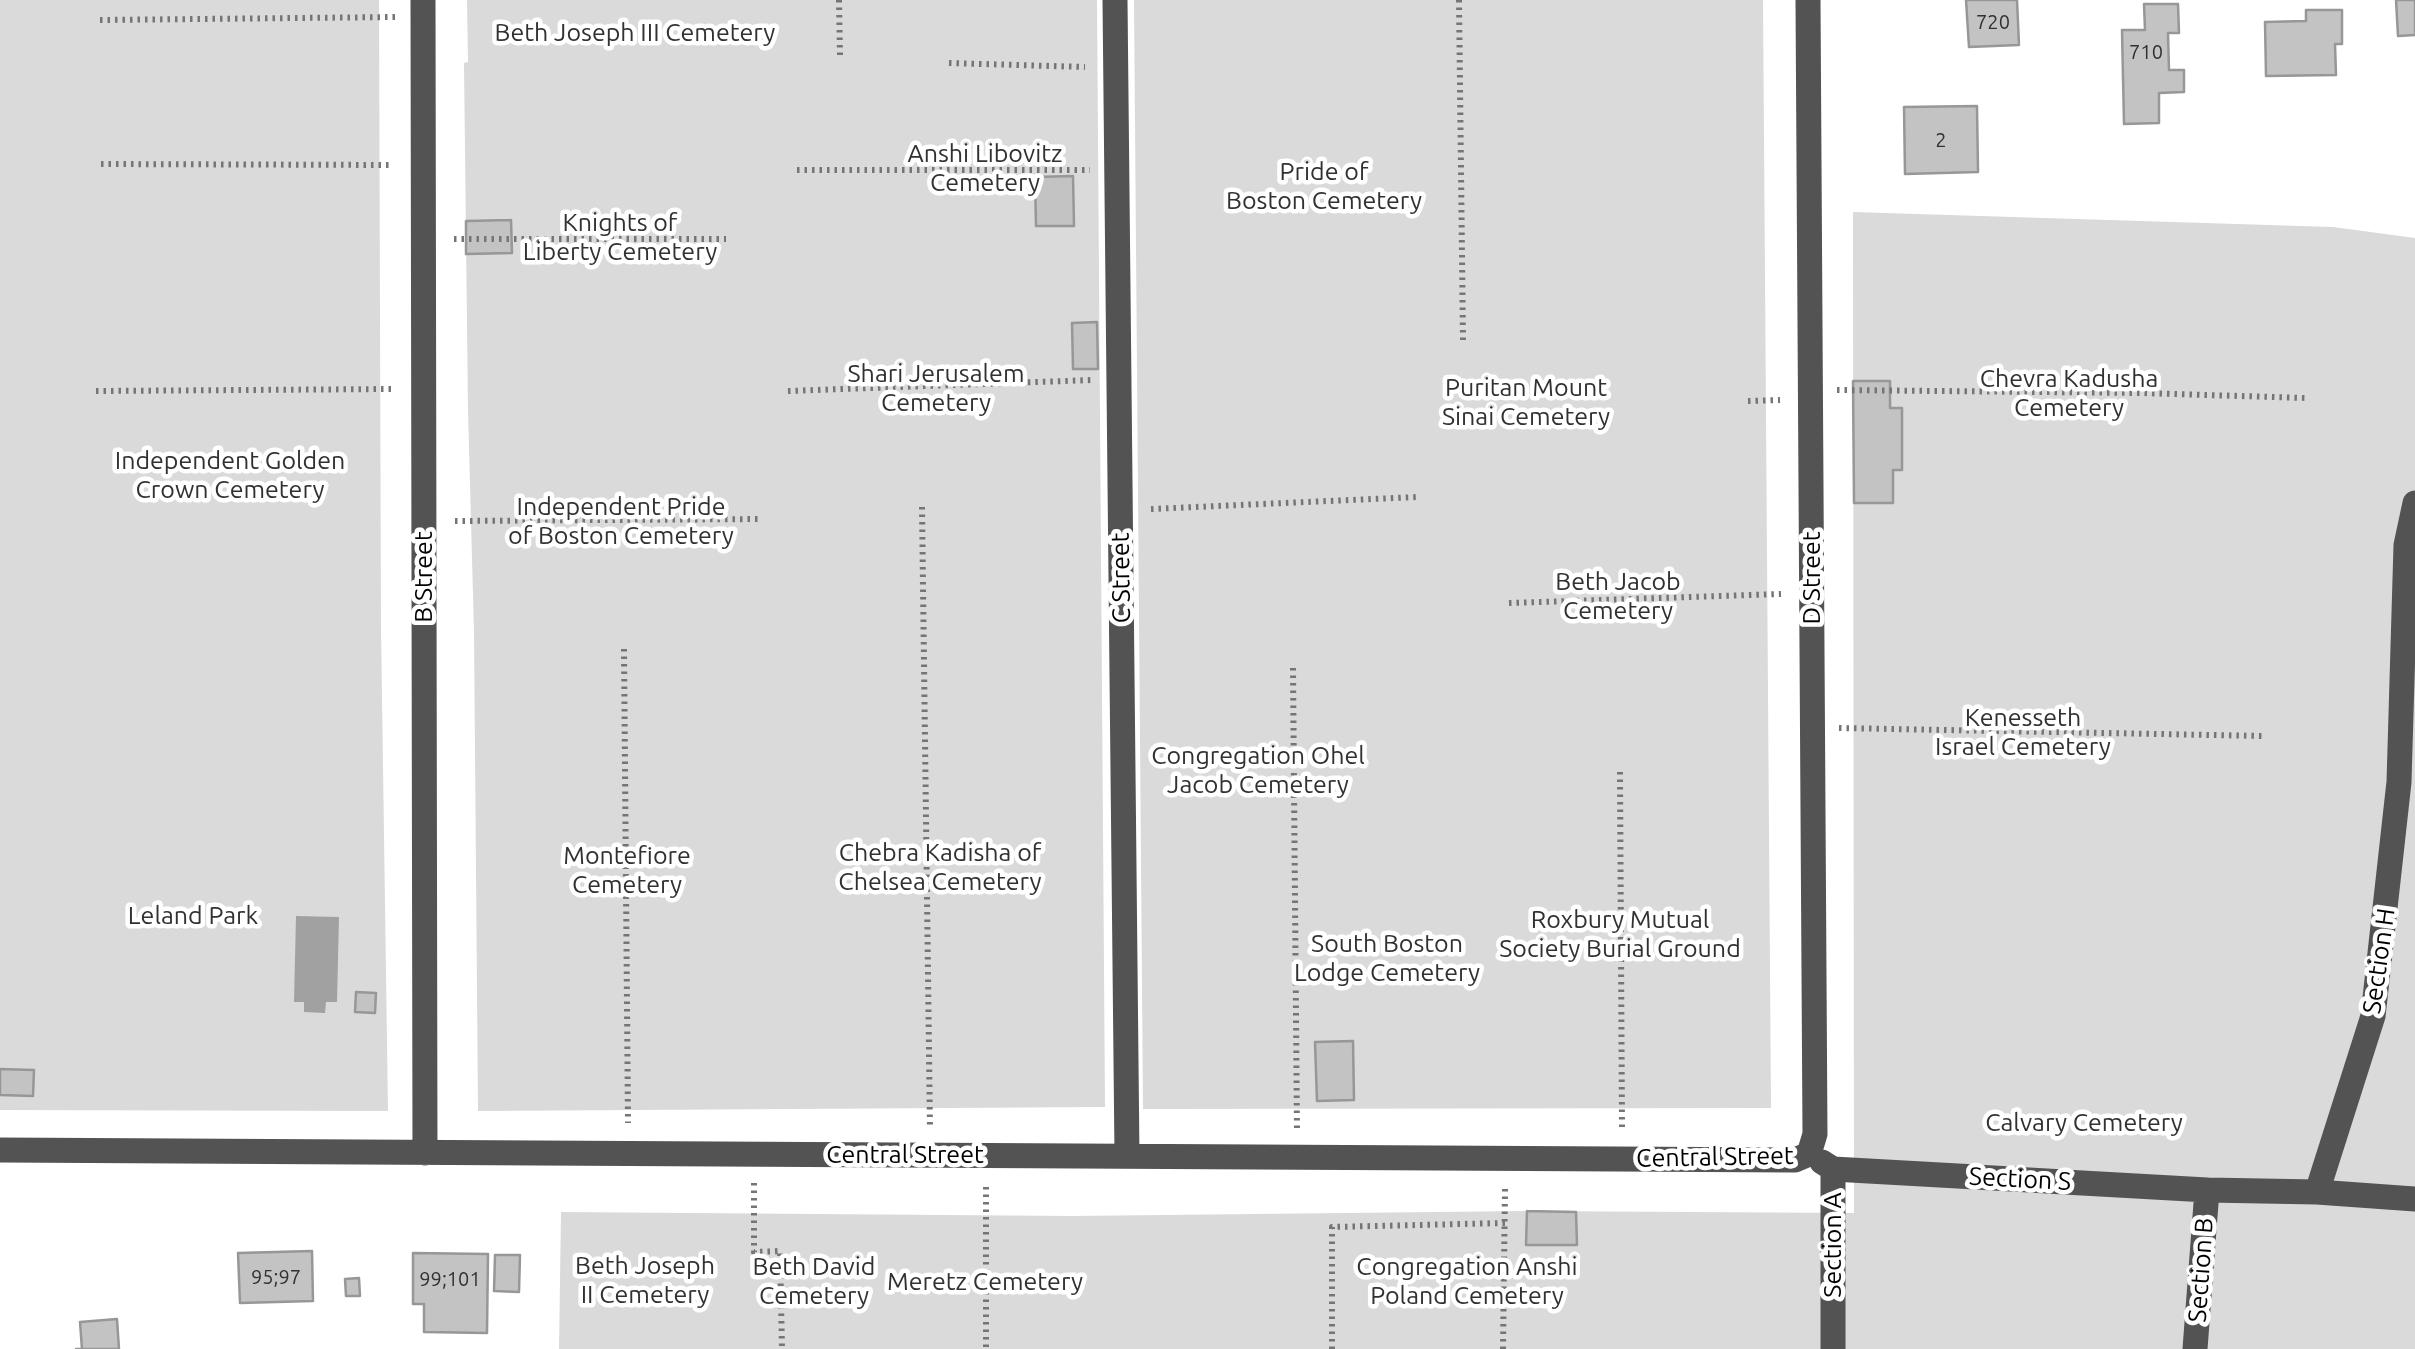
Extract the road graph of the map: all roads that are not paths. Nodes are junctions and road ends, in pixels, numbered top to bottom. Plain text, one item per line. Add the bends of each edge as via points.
1 (1115, 0) edge
2 (1808, 0) edge
3 (422, 8) edge
4 (2415, 503) edge
5 (0, 1150) edge
6 (425, 1153) junction
7 (1809, 1154) junction
8 (1126, 1156) junction
9 (1833, 1169) junction
10 (2206, 1190) junction
11 (2316, 1192) junction
12 (2415, 1199) edge
13 (1833, 1349) edge
14 (2195, 1349) edge

1 - 8 street, C Street
2 - 7 street, D Street via 1815,1134
3 - 6 street, B Street
4 - 11 street, Section H via 2406,546 2400,782 2374,1016
5 - 6 street, Central Street
6 - 8 street, Central Street
7 - 8 street, Central Street via 1796,1160
7 - 9 street, Section A
9 - 10 street, Section S
9 - 13 street, Section A
10 - 11 street, Section S
10 - 14 street, Section B
11 - 12 street, Section S

